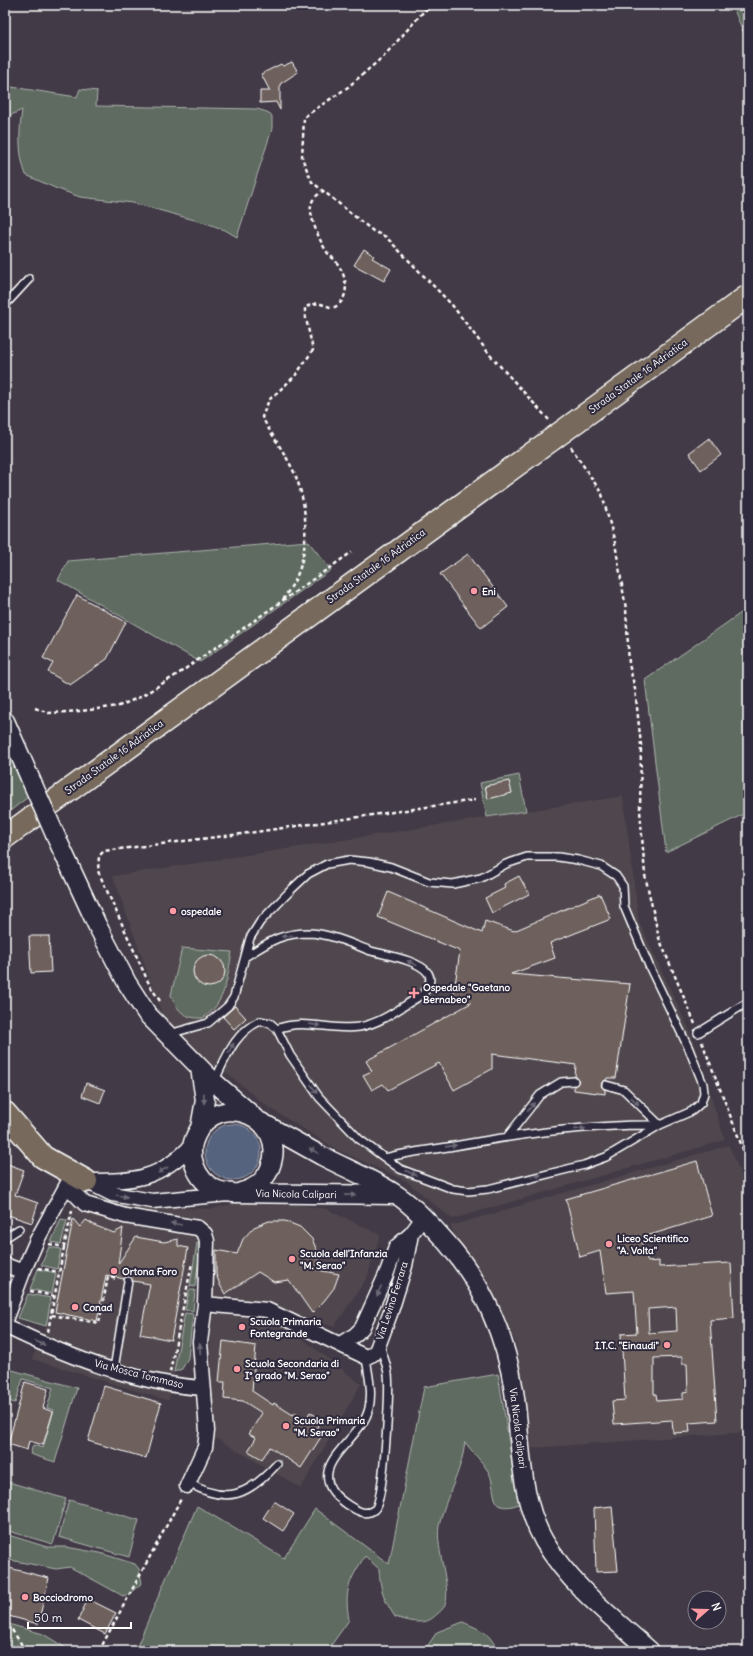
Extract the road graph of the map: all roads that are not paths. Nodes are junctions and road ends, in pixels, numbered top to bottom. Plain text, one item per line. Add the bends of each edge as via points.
1 (29, 279) dead end
2 (748, 296) edge
3 (5, 305) edge
4 (5, 721) edge
5 (5, 837) edge
6 (245, 957) junction
7 (748, 1002) edge
8 (277, 1029) junction
9 (698, 1032) road end
10 (166, 1035) junction
11 (200, 1068) junction
12 (214, 1082) junction
13 (574, 1082) dead end
14 (606, 1085) dead end
15 (5, 1112) edge
16 (257, 1119) junction
17 (660, 1125) junction
18 (200, 1128) junction
19 (507, 1137) junction
20 (193, 1144) junction
21 (385, 1158) junction
22 (76, 1185) junction
23 (237, 1193) junction
24 (398, 1195) junction
25 (423, 1218) junction
26 (19, 1229) dead end
27 (411, 1234) junction
28 (5, 1238) edge
29 (5, 1265) edge
30 (23, 1272) junction
31 (128, 1281) road end
32 (205, 1304) junction
33 (5, 1320) edge
34 (5, 1326) edge
35 (379, 1342) junction
36 (340, 1344) junction
37 (366, 1357) junction
38 (114, 1369) junction
39 (203, 1388) junction
40 (277, 1464) dead end
41 (188, 1484) joint
42 (650, 1651) edge

1 - 3 lane
2 - 5 main road, Strada Statale 16 Adriatica, bridge via 558,437
4 - 10 street, bridge via 97,925 147,1014
8 -> 6 lane via 288,1025 312,1024 327,1028 345,1028 375,1022 422,995 430,981 428,973 398,957 334,938 310,934 281,936 265,943
6 - 10 lane via 234,997 228,1006 208,1023
6 - 17 lane via 250,938 260,922 308,874 327,864 349,860 369,862 391,867 429,882 453,884 481,878 506,864 527,858 558,857 601,866 616,876 623,886 624,906 703,1084 701,1103 692,1111
7 - 9 lane
12 -> 8 lane via 241,1033 260,1021 270,1023
8 -> 21 lane via 290,1055 319,1097 359,1140
10 - 11 street
11 - 12 street
11 -> 18 street via 205,1100
12 - 16 street
19 -> 13 lane via 545,1091 561,1082
14 -> 17 lane via 624,1090
15 - 22 main road via 43,1157
16 - 18 street via 243,1112 224,1112 213,1116
16 - 23 street via 272,1139 274,1159 269,1172 261,1182 250,1190
24 -> 16 street, Via Nicola Calipari
19 -> 17 lane via 618,1124
21 -> 17 lane via 400,1169 453,1189 488,1189 606,1157
18 - 20 street
21 -> 19 lane via 417,1150
20 -> 22 street via 168,1167 150,1176
20 - 23 street via 194,1162 201,1178 216,1189
22 -> 23 street via 152,1201
22 - 30 street via 37,1240
32 -> 22 street via 207,1241 202,1231 198,1228 125,1216 85,1204
23 -> 24 street, Via Nicola Calipari
24 - 25 street, Via Nicola Calipari
25 - 27 street, Via Levino Ferrara
25 - 42 street, Via Nicola Calipari via 448,1244 468,1272 488,1305 504,1345 514,1391 526,1493 544,1541 583,1591
26 - 28 lane
27 - 35 street, Via Levino Ferrara via 405,1266
27 -> 36 street, Via Levino Ferrara via 396,1247 362,1328
29 - 30 street
30 - 33 street
31 - 38 lane
32 - 36 street via 268,1310
39 -> 32 street via 200,1342
34 -> 38 street, Via Mosca Tommaso via 66,1355
35 - 37 street, Via Levino Ferrara via 373,1354
35 - 37 lane via 388,1374 384,1470 380,1502 370,1512 360,1512 342,1501 330,1488 327,1472 333,1458 352,1438 369,1410 371,1392
36 - 37 street
38 - 39 street, Via Mosca Tommaso via 178,1386
39 - 41 street via 207,1431 205,1447
40 - 41 lane via 256,1486 235,1495 221,1495

